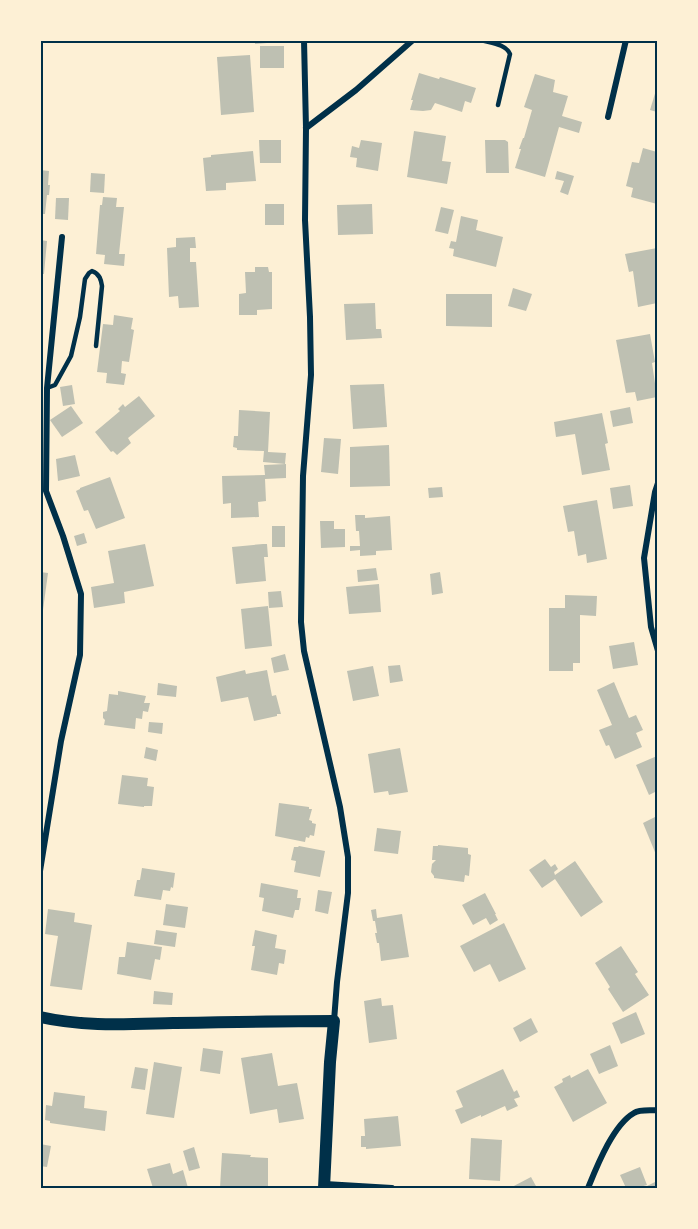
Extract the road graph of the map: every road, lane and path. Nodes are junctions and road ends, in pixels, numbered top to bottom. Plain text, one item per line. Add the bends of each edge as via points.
1 (304, 40) edge
2 (413, 40) edge
3 (482, 40) edge
4 (626, 40) edge
5 (498, 105) dead end
6 (608, 117) dead end
7 (306, 128) junction
8 (62, 237) dead end
9 (96, 346) dead end
10 (48, 387) junction
11 (657, 483) edge
12 (657, 651) edge
13 (40, 871) edge
14 (40, 1017) edge
15 (334, 1021) junction
16 (657, 1110) edge
17 (324, 1186) edge
18 (392, 1188) edge
19 (588, 1188) edge

1 - 7 street
2 - 7 street
3 - 5 lane via 504,47 510,54
4 - 6 street
7 - 15 street via 311,375 303,476 301,622 348,857 348,893
8 - 10 street
9 - 10 lane via 102,286 100,277 92,271 85,279 70,356 55,385
10 - 13 street via 46,491 81,594 80,655 61,741
11 - 12 street via 644,558
14 - 15 main road via 65,1023 119,1024
15 - 17 main road
16 - 19 street via 636,1112 619,1127
17 - 18 street

